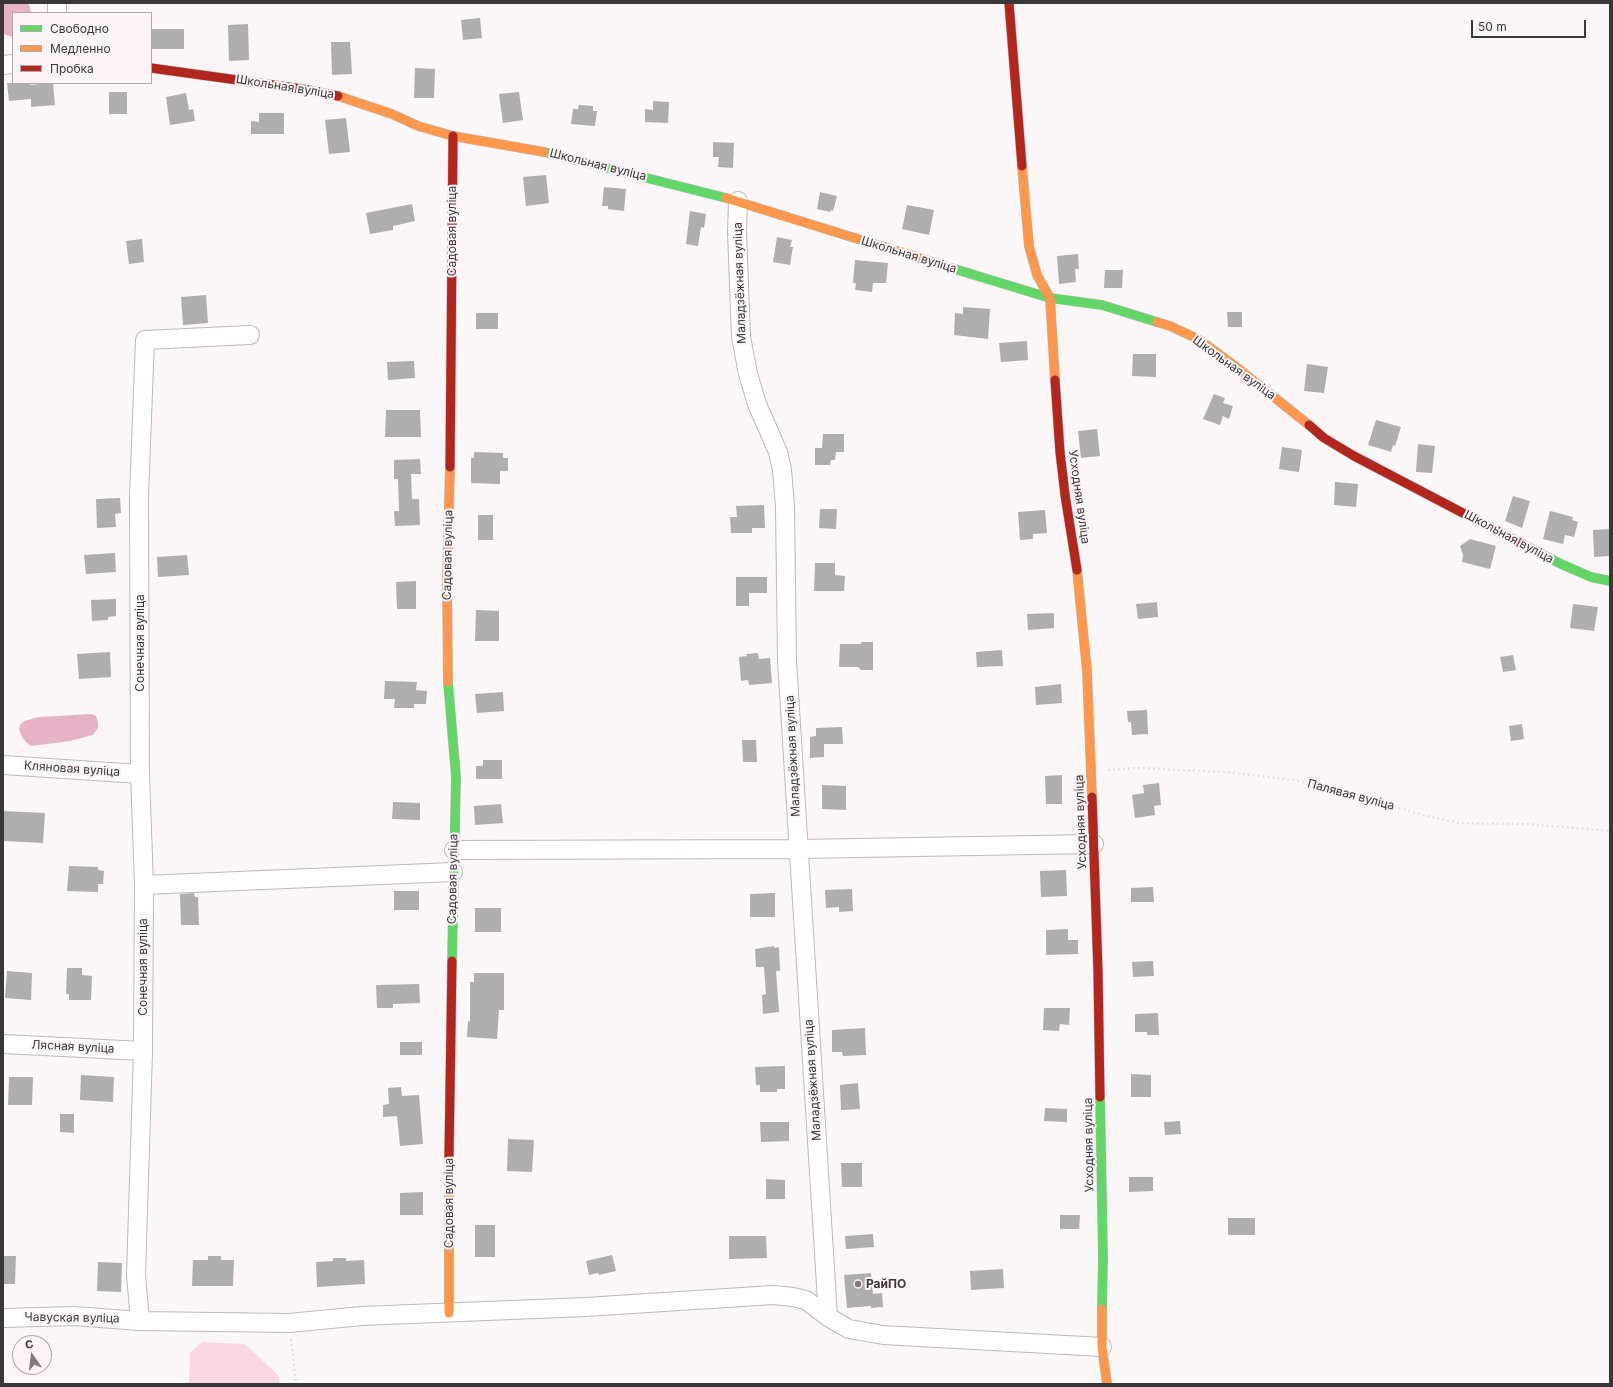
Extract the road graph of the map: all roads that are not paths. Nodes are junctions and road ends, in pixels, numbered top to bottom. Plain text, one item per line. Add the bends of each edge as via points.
1 (1009, 3) edge
2 (152, 68) edge
3 (453, 136) junction
4 (738, 202) junction
5 (1050, 298) junction
6 (250, 336) dead end
7 (1610, 582) edge
8 (3, 764) edge
9 (140, 774) junction
10 (1094, 844) junction
11 (798, 849) junction
12 (454, 850) junction
13 (454, 872) junction
14 (144, 885) junction
15 (3, 1044) edge
16 (143, 1051) junction
17 (448, 1313) junction
18 (828, 1317) junction
19 (3, 1318) edge
20 (140, 1321) junction
21 (1102, 1347) junction
22 (1107, 1384) edge

1 - 5 street via 1029,246 1037,274
2 - 3 street, Школьная вуліца via 302,89 345,98 418,126
3 - 4 street, Школьная вуліца via 546,152
3 - 12 street, Садовая вуліца via 447,641 448,687 456,777
4 - 5 street, Школьная вуліца
4 - 11 street, Маладзёжная вуліца via 741,337 757,404 778,452 782,470 785,506 787,661
5 - 7 street, Школьная вуліца via 1102,305 1170,326 1198,339 1241,370 1324,438 1354,456 1562,564
5 - 10 street, Усходняя вуліца via 1060,452 1076,557 1087,671
6 - 9 street, Сонечная вуліца via 145,340 139,495
8 - 9 street, Кляновая вуліца
9 - 14 street, Сонечная вуліца
10 - 11 street
10 - 21 street, Усходняя вуліца
11 - 12 street
11 - 18 street, Маладзёжная вуліца
12 - 13 street, Садовая вуліца
13 - 14 street
13 - 17 street, Садовая вуліца
14 - 16 street, Сонечная вуліца
15 - 16 street, Лясная вуліца
16 - 20 street, Сонечная вуліца via 136,1275
17 - 18 street via 773,1295 806,1300
17 - 20 street via 362,1316 289,1323
18 - 21 street via 849,1329 884,1335
19 - 20 street, Чавуская вуліца via 74,1316
21 - 22 street, Усходняя вуліца

